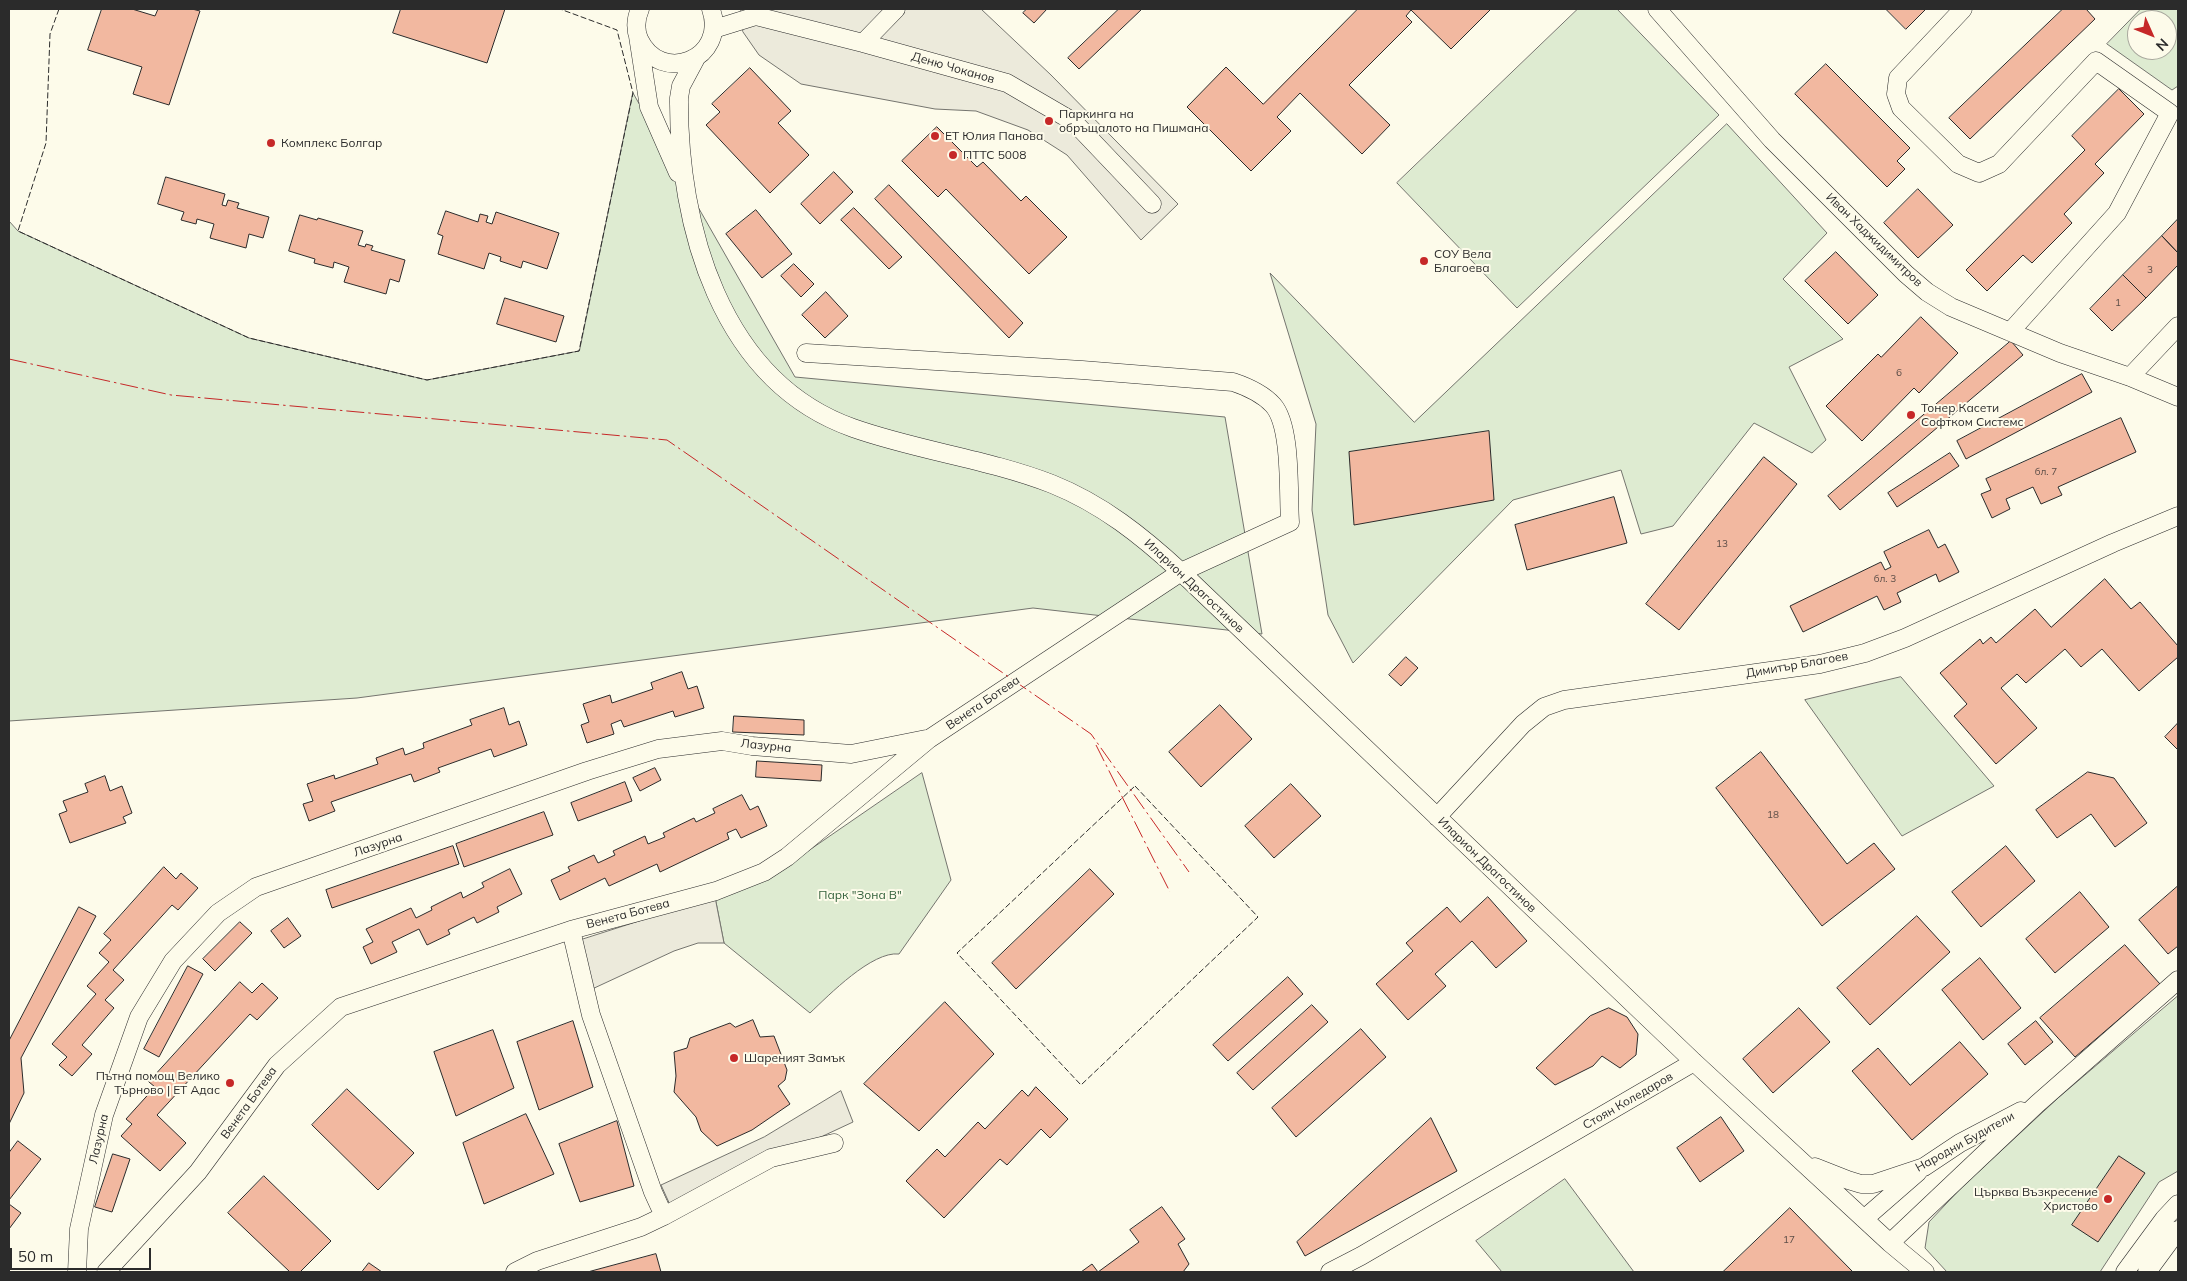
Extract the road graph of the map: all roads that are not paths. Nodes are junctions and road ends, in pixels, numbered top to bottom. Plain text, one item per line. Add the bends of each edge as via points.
1 (640, 9) edge
2 (711, 9) edge
3 (896, 9) edge
4 (1657, 9) edge
5 (1963, 9) edge
6 (761, 12) edge
7 (714, 29) junction
8 (638, 36) junction
9 (863, 43) junction
10 (696, 58) junction
11 (2174, 110) edge
12 (684, 187) junction
13 (1152, 204) dead end
14 (2178, 326) edge
15 (2010, 332) junction
16 (806, 353) dead end
17 (2130, 377) junction
18 (2178, 397) edge
19 (2178, 516) edge
20 (1180, 572) junction
21 (929, 739) junction
22 (1437, 816) junction
23 (570, 930) junction
24 (2178, 980) edge
25 (1694, 1062) junction
26 (2037, 1104) junction
27 (834, 1143) dead end
28 (1806, 1163) junction
29 (1924, 1167) junction
30 (2178, 1204) edge
31 (664, 1216) junction
32 (1864, 1219) junction
33 (2178, 1230) edge
34 (1890, 1243) junction
35 (77, 1272) edge
36 (106, 1272) edge
37 (515, 1272) edge
38 (1330, 1272) edge
39 (1916, 1272) edge
40 (1925, 1272) edge
41 (2125, 1272) edge
42 (2147, 1272) edge

1 - 8 street, Иларион Драгостинов via 636,25
2 - 7 street
3 - 9 street
4 - 15 street, Иван Хаджидимитров via 1772,140 1906,274 1951,307
5 - 11 street via 1898,78 1896,94 1901,108 1958,164 1979,173 1999,164 2096,61
6 - 7 street, Деню Чоканов
6 - 9 street, Деню Чоканов
7 - 10 street, Иларион Драгостинов via 708,45
8 - 10 street via 651,55 661,61 673,64
8 - 12 street, Иларион Драгостинов via 649,107
9 - 13 street, Деню Чоканов via 1007,83 1074,122
10 - 12 street, Иларион Драгостинов via 681,86 679,98
11 - 15 street via 2117,213
12 - 20 street, Иларион Драгостинов via 707,274 723,308 743,343 784,388 804,403 853,428 1034,478 1069,492 1130,528
14 - 17 street
15 - 17 street, Иван Хаджидимитров
16 - 20 street, Венета Ботева via 1082,370 1233,382 1251,388 1274,406 1282,423 1290,522
17 - 18 street, Иван Хаджидимитров
19 - 22 street, Димитър Благоев via 1865,653 1820,664 1564,700 1544,707 1523,724
20 - 21 street, Венета Ботева
20 - 22 street, Иларион Драгостинов
21 - 23 street, Венета Ботева via 787,857 764,872 716,891
21 - 35 street, Лазурна via 851,754 722,741 658,749 256,887 218,913 173,961 139,1017 104,1115 79,1229
22 - 25 street, Иларион Драгостинов
23 - 31 street via 590,1015
23 - 36 street, Венета Ботева via 341,1006 276,1065 198,1172
24 - 26 street, Народни Будители
25 - 28 street
25 - 38 street, Стоян Коледаров
26 - 29 street, Народни Будители via 1960,1143
26 - 34 street, Народни Будители
27 - 31 street via 771,1158
28 - 29 street, Народни Будители via 1861,1184 1873,1184
28 - 32 street
29 - 32 street
30 - 41 street
31 - 37 street via 641,1227 537,1261
32 - 34 street
33 - 42 street
34 - 39 street
34 - 40 street

